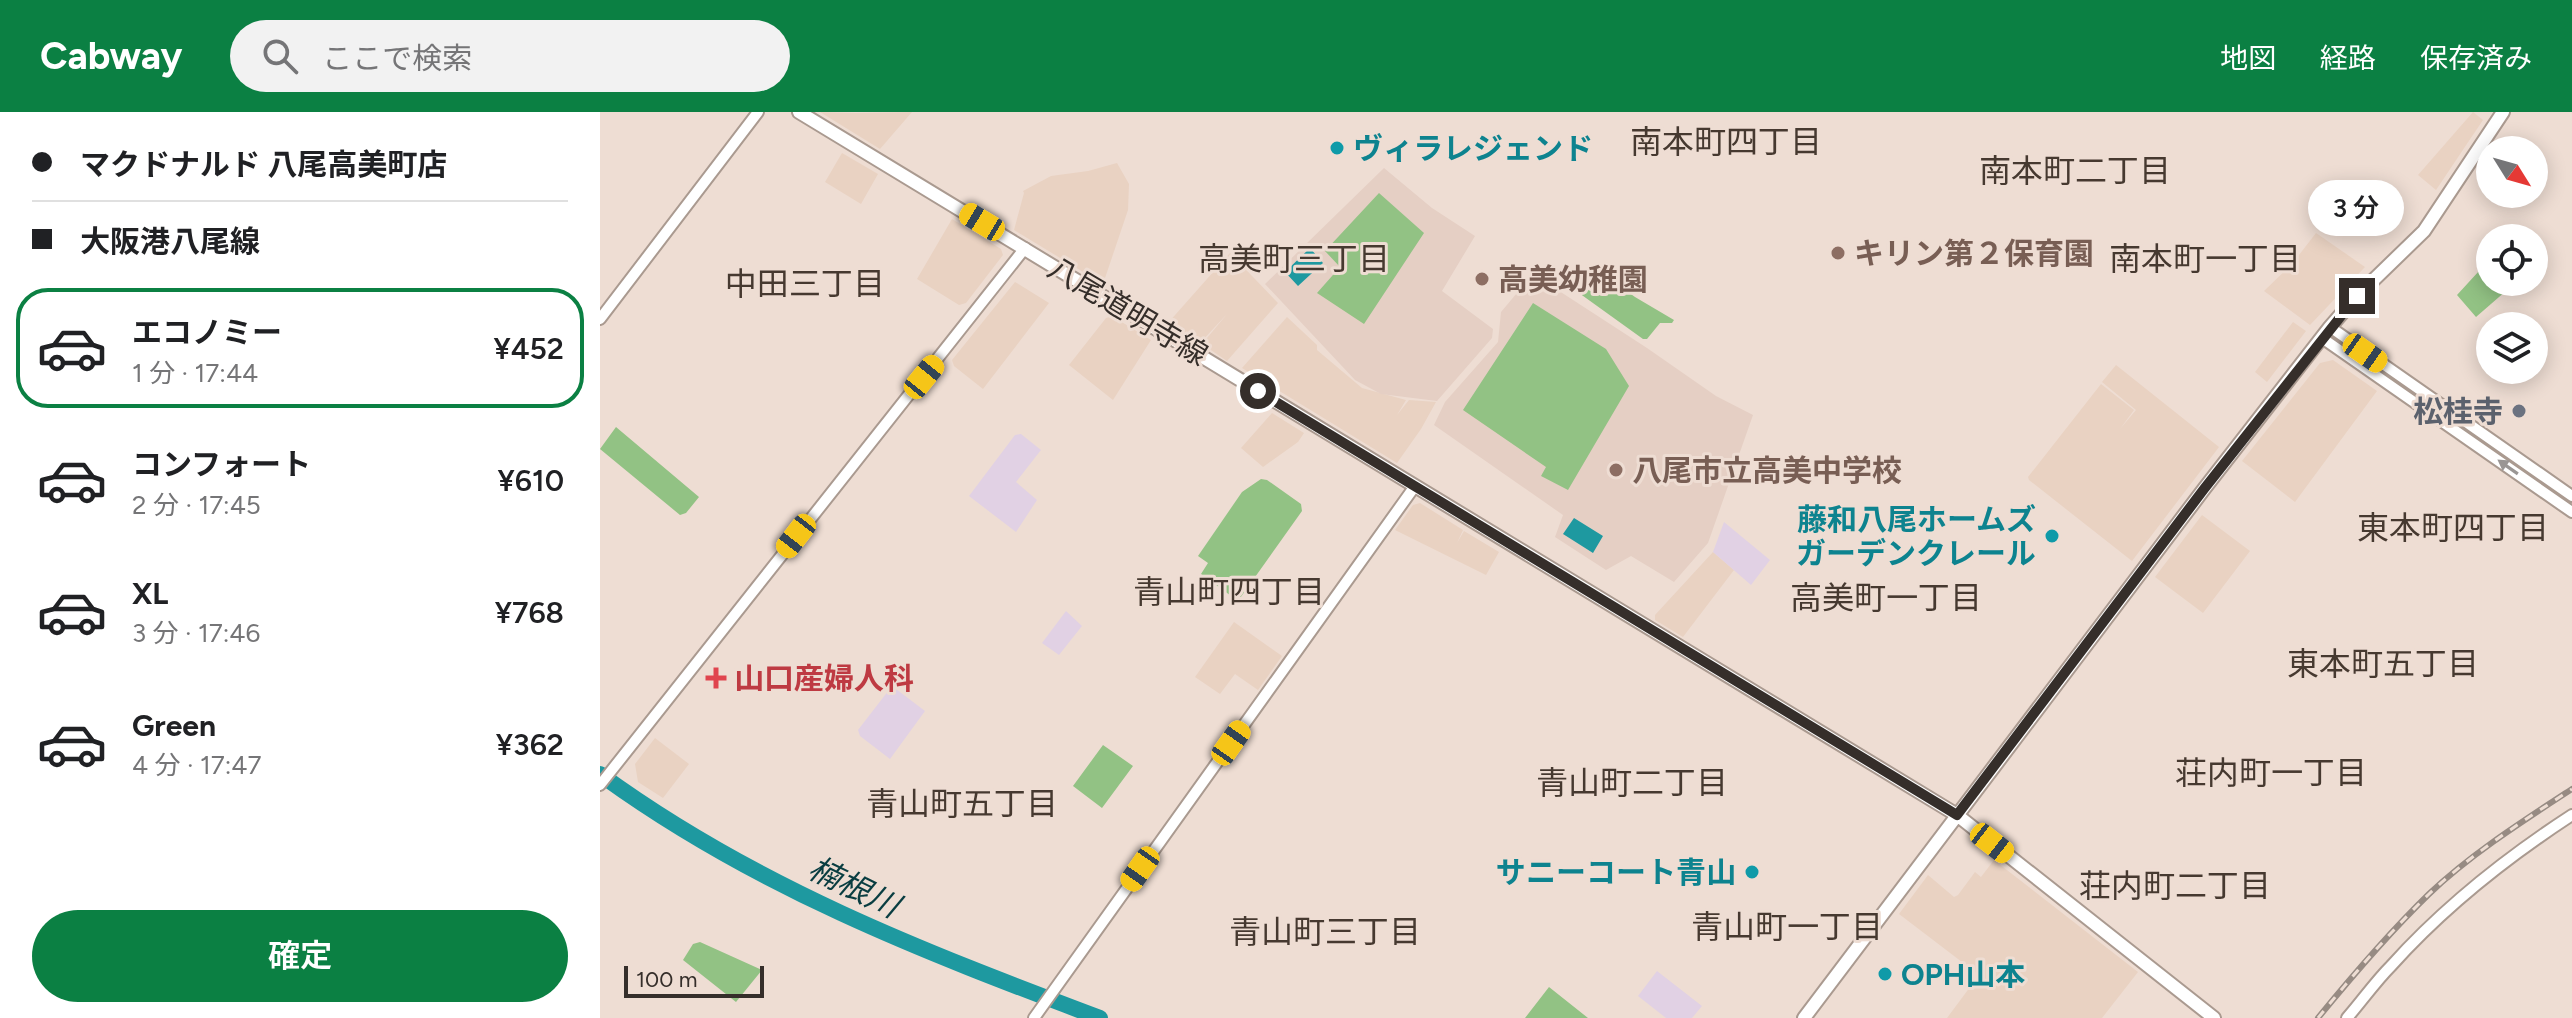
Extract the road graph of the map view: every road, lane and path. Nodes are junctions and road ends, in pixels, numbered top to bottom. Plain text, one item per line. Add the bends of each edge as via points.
1 (758, 112) edge
2 (799, 112) edge
3 (2503, 112) edge
4 (1025, 248) junction
5 (600, 319) edge
6 (2326, 333) junction
7 (1415, 486) junction
8 (2572, 496) edge
9 (2572, 512) edge
10 (603, 781) edge
11 (1957, 815) junction
12 (2572, 815) edge
13 (1034, 1018) edge
14 (1804, 1018) edge
15 (2214, 1018) edge
16 (2347, 1018) edge

1 - 5 street
2 - 4 main road, 八尾道明寺線
3 - 6 main road via 2424,231
4 - 7 main road, 八尾道明寺線
4 - 10 street
6 - 8 street
9 -> 6 street
6 - 11 main road
7 - 11 main road, 八尾道明寺線
7 - 13 street
11 - 14 main road
11 - 15 main road, 八尾道明寺線
12 - 16 street via 2509,858 2439,917

